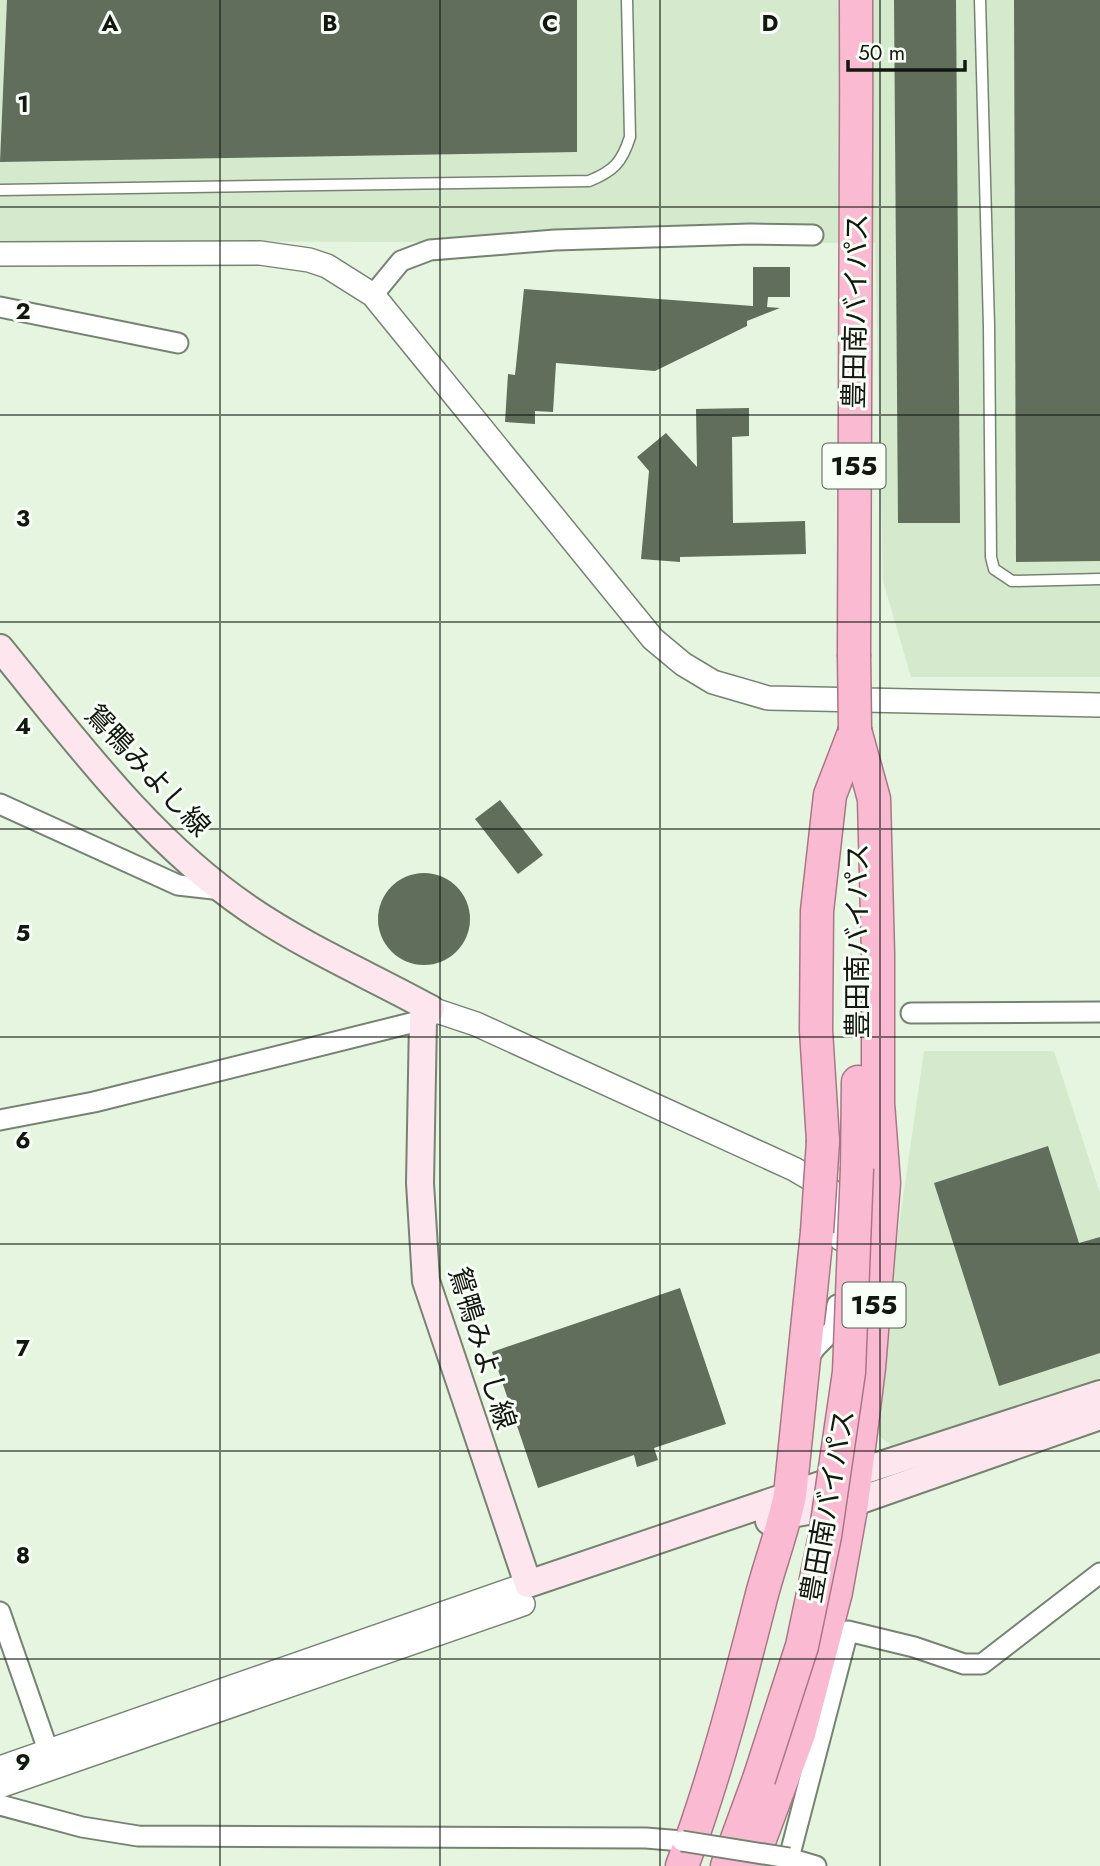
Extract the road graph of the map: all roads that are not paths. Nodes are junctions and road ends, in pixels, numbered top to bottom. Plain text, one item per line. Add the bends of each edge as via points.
1 (628, 0) edge
2 (856, 0) edge
3 (980, 0) edge
4 (0, 191) edge
5 (813, 235) dead end
6 (0, 254) edge
7 (373, 295) junction
8 (0, 307) edge
9 (178, 343) dead end
10 (1100, 579) edge
11 (0, 648) edge
12 (1100, 705) edge
13 (855, 730) junction
14 (0, 804) edge
15 (222, 890) junction
16 (1100, 1012) edge
17 (911, 1013) dead end
18 (427, 1014) junction
19 (0, 1120) edge
20 (837, 1305) junction
21 (804, 1365) junction
22 (869, 1368) junction
23 (1100, 1394) edge
24 (1100, 1416) edge
25 (854, 1488) junction
26 (788, 1505) junction
27 (1100, 1573) edge
28 (525, 1594) junction
29 (0, 1612) edge
30 (799, 1734) junction
31 (49, 1753) junction
32 (0, 1768) edge
33 (0, 1786) edge
34 (0, 1805) edge
35 (682, 1854) edge
36 (789, 1858) junction
37 (727, 1866) edge
38 (750, 1866) edge
39 (765, 1866) edge
40 (816, 1866) edge

1 - 4 lane via 630,137 623,158 606,174 589,181
2 - 13 highway, 豊田南バイパス / 155, bridge
3 - 10 lane via 993,569 1012,581
5 - 7 street via 555,240 430,250 401,261
6 - 7 street via 260,253 309,260
7 - 12 street via 653,639 713,682 768,698
8 - 9 street
11 - 15 main road, 鴛鴨みよし線 via 145,822
13 - 21 highway, 155, bridge via 830,795 817,911 816,1030 823,1141
13 - 22 highway, 155 via 874,799 878,1102 884,1183
13 - 37 highway, 豊田南バイパス / 155, bridge via 858,1168 849,1373 825,1536 802,1646
14 - 15 street via 178,885
15 - 18 main road, 鴛鴨みよし線 via 281,930
16 - 17 street
18 - 19 street via 94,1102
18 - 20 street via 476,1024 830,1190 843,1217
18 - 28 main road, 鴛鴨みよし線 via 421,1184 426,1281 516,1553
20 - 21 street via 834,1329
20 - 22 street
21 - 26 highway, 155
22 - 25 highway, 155
23 - 25 main road
24 - 25 main road
25 - 26 main road
25 - 30 highway, 155 via 836,1592
26 - 28 main road
26 - 35 highway, 155 via 712,1780
27 - 36 street via 982,1664 964,1664 848,1631
28 - 31 street
28 - 33 street
29 - 31 street
30 - 38 highway, 155
30 - 39 street
31 - 32 street
34 - 35 street via 138,1836 646,1838
35 - 36 street, bridge
36 - 40 street

